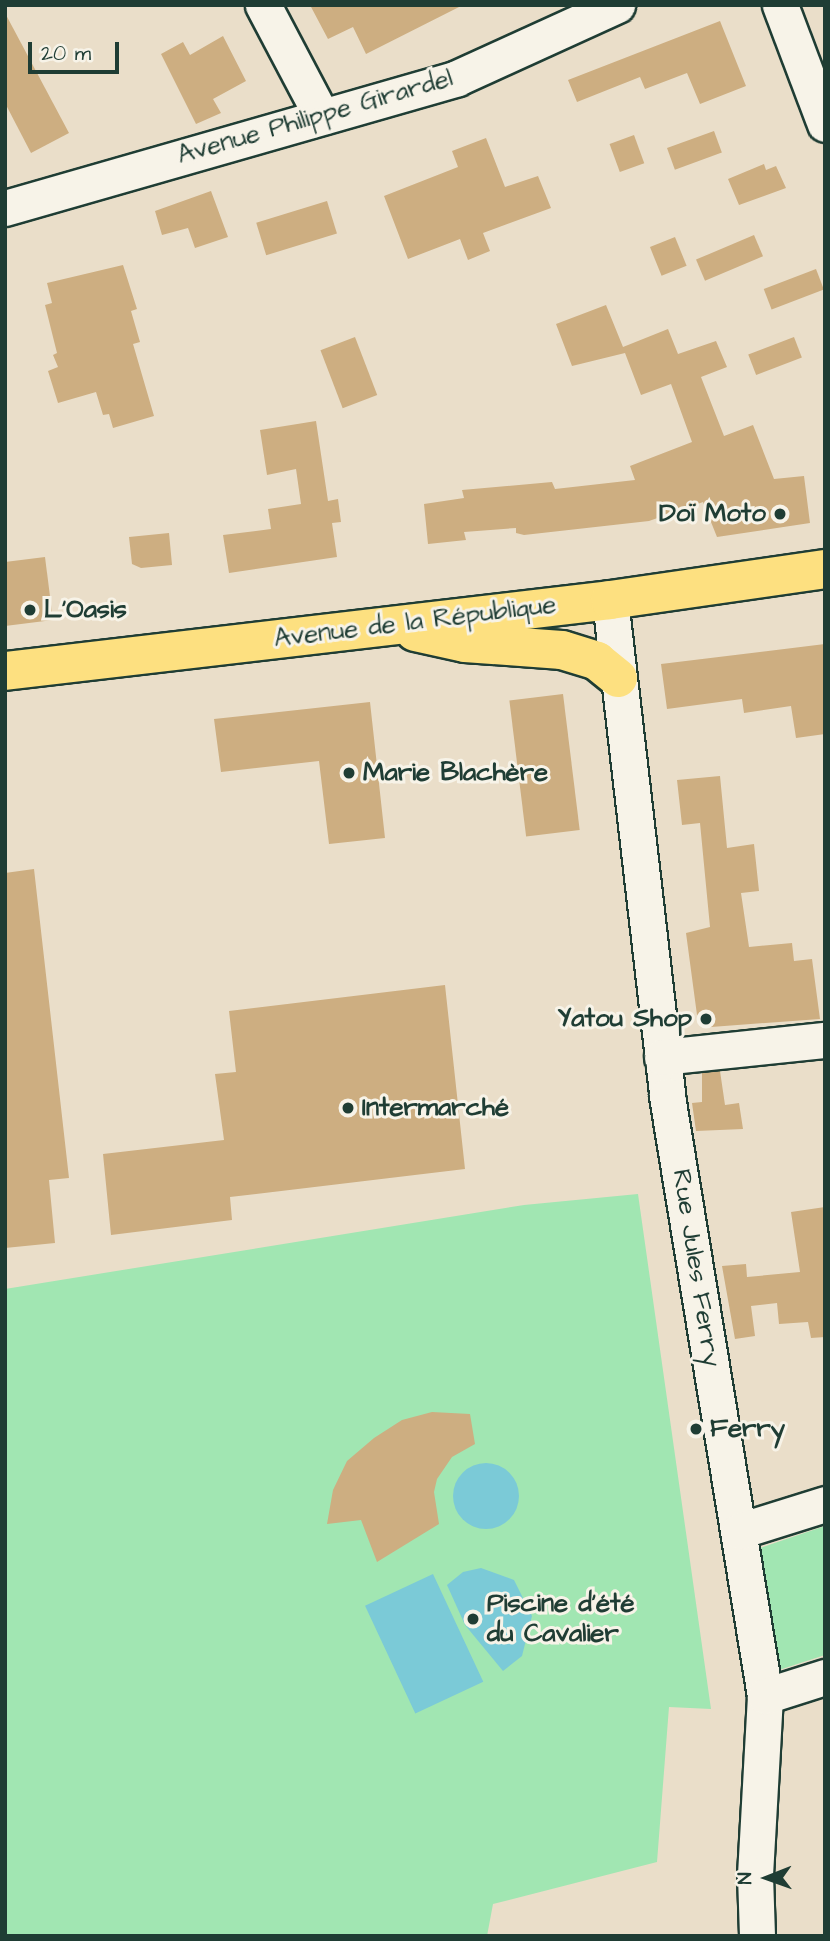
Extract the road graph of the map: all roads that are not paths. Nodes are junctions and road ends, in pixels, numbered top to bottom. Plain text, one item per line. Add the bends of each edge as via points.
1 (263, 5) edge
2 (617, 5) edge
3 (780, 5) edge
4 (321, 115) junction
5 (825, 124) edge
6 (5, 208) edge
7 (825, 569) edge
8 (610, 600) junction
9 (389, 626) junction
10 (5, 671) edge
11 (618, 678) junction
12 (825, 1040) edge
13 (662, 1057) junction
14 (825, 1504) edge
15 (739, 1531) junction
16 (825, 1678) edge
17 (765, 1696) junction
18 (757, 1936) edge

1 - 4 street
2 - 4 street, Avenue Philippe Girardel via 457,78
3 - 5 street
4 - 6 street, Avenue Philippe Girardel
7 - 8 main road, Avenue de la République
8 - 9 main road, Avenue de la République
8 - 11 street, Rue Jules Ferry
9 - 10 main road, Avenue de la République
9 - 11 main road via 465,643 562,650 597,660
11 - 13 street, Rue Jules Ferry
12 - 13 street
13 - 15 street, Rue Jules Ferry
14 - 15 street
15 - 17 street, Rue Jules Ferry
16 - 17 street
17 - 18 street, Rue Jules Ferry via 755,1875

